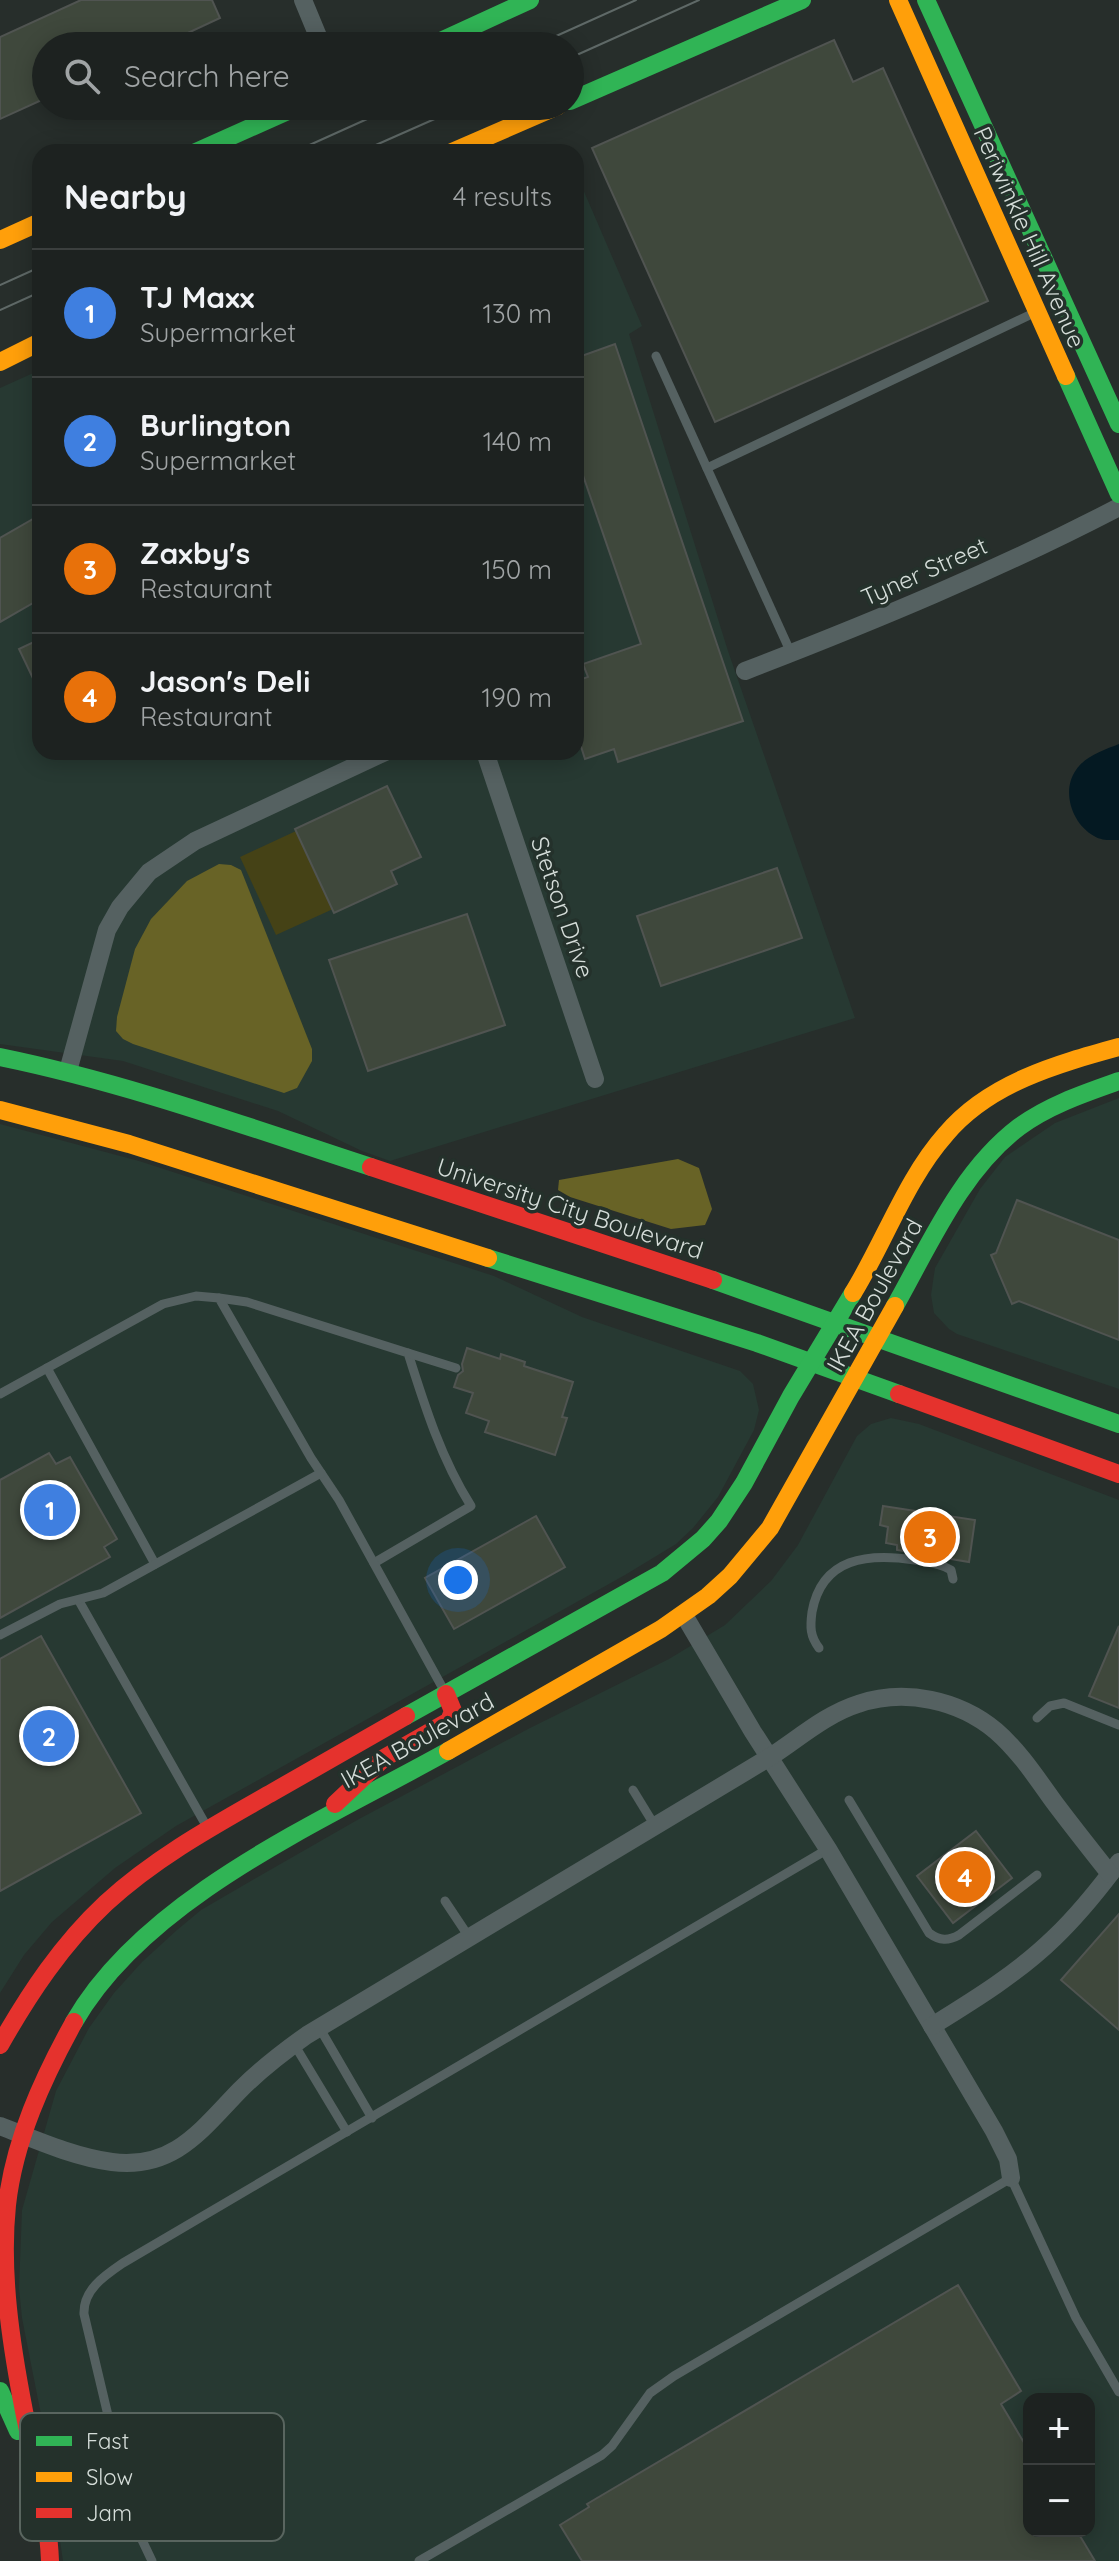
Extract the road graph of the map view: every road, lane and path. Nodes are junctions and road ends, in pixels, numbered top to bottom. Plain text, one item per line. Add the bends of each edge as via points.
1 (303, 0) edge
2 (530, 0) edge
3 (802, 0) edge
4 (898, 0) edge
5 (926, 0) edge
6 (316, 32) edge
7 (460, 32) edge
8 (584, 95) edge
9 (268, 120) edge
10 (526, 120) edge
11 (214, 144) edge
12 (470, 144) edge
13 (32, 226) edge
14 (0, 240) edge
15 (1037, 312) junction
16 (32, 346) edge
17 (656, 356) dead end
18 (0, 362) edge
19 (1119, 424) edge
20 (707, 468) junction
21 (1119, 494) edge
22 (1119, 507) edge
23 (791, 653) junction
24 (745, 671) dead end
25 (368, 760) edge
26 (488, 760) edge
27 (1119, 1047) edge
28 (0, 1057) edge
29 (68, 1071) junction
30 (595, 1079) dead end
31 (1119, 1081) edge
32 (0, 1110) edge
33 (219, 1298) junction
34 (835, 1322) junction
35 (879, 1337) junction
36 (408, 1353) junction
37 (811, 1363) junction
38 (47, 1368) junction
39 (456, 1368) dead end
40 (855, 1379) junction
41 (0, 1394) edge
42 (1119, 1424) edge
43 (321, 1473) junction
44 (1119, 1474) edge
45 (374, 1563) junction
46 (155, 1564) junction
47 (953, 1579) dead end
48 (79, 1601) junction
49 (684, 1615) junction
50 (0, 1635) edge
51 (819, 1648) dead end
52 (446, 1694) junction
53 (1037, 1718) dead end
54 (1119, 1725) edge
55 (770, 1757) junction
56 (633, 1790) dead end
57 (849, 1800) dead end
58 (316, 1823) junction
59 (655, 1826) junction
60 (209, 1830) junction
61 (828, 1849) junction
62 (1116, 1874) edge
63 (1037, 1875) dead end
64 (445, 1901) dead end
65 (469, 1937) junction
66 (932, 2026) junction
67 (319, 2027) junction
68 (294, 2044) junction
69 (0, 2045) edge
70 (372, 2118) junction
71 (0, 2126) edge
72 (347, 2132) junction
73 (24, 2135) junction
74 (1011, 2178) junction
75 (0, 2391) edge
76 (1119, 2392) edge
77 (24, 2413) edge
78 (107, 2413) edge
79 (20, 2432) edge
80 (48, 2541) edge
81 (142, 2541) edge
82 (50, 2561) edge
83 (152, 2561) edge
84 (419, 2561) edge

1 - 6 street
2 - 7 street
3 - 8 street
4 - 15 street, Periwinkle Hill Avenue
5 - 19 street, Periwinkle Hill Avenue
9 - 11 street
10 - 12 street
13 - 14 street
15 - 20 lane
15 - 21 street, Periwinkle Hill Avenue
16 - 18 street
17 - 20 lane
20 - 23 lane
22 - 23 street, Tyner Street via 905,607
23 - 24 street, Tyner Street
25 - 29 street via 195,841 149,872 107,930
26 - 30 street, Stetson Drive
27 - 34 street, IKEA Boulevard via 1024,1078 951,1128 929,1155
28 - 29 street, University City Boulevard
29 - 34 street, University City Boulevard
31 - 35 street, IKEA Boulevard via 1042,1112 987,1154 950,1208
32 - 37 street via 129,1144
33 - 36 lane
33 - 38 lane via 196,1296 163,1304
33 - 43 lane
34 - 35 street, University City Boulevard
34 - 37 street, IKEA Boulevard
35 - 40 street, IKEA Boulevard
35 - 42 street, University City Boulevard
36 - 39 lane
36 - 45 lane via 443,1456 471,1506
37 - 40 street
37 - 52 street, IKEA Boulevard via 739,1494 699,1545 662,1573
38 - 41 lane
38 - 46 lane
40 - 44 street
40 - 49 street, IKEA Boulevard via 760,1542 735,1573
43 - 45 lane
43 - 46 lane
45 - 52 lane
46 - 48 lane
47 - 51 lane via 951,1570 941,1565 886,1556 844,1565 822,1584 814,1601 811,1633
48 - 50 lane via 60,1604
48 - 60 lane
49 - 55 street
49 - 58 street, IKEA Boulevard
52 - 58 street via 453,1711 449,1721 377,1763
52 - 60 street, IKEA Boulevard
53 - 54 lane via 1050,1706 1064,1703
55 - 59 street
55 - 61 street
55 - 62 street via 858,1704 895,1697 948,1704 983,1722 1011,1746
56 - 59 lane
57 - 63 lane via 929,1933 941,1939 959,1935
58 - 73 street, IKEA Boulevard via 185,1902 120,1961 54,2055
59 - 65 street
60 - 69 street, IKEA Boulevard via 98,1910 43,1977
61 - 66 street
61 - 70 lane
62 - 66 street via 1052,1941
64 - 65 lane
65 - 67 street
66 - 74 street via 994,2131
67 - 68 street
67 - 70 lane
68 - 72 lane
68 - 73 street via 191,2141 161,2157 129,2163 88,2158
70 - 72 lane
71 - 73 street
72 - 78 lane via 123,2263 92,2288 84,2314
73 - 77 street, IKEA Boulevard via 7,2203 3,2281 7,2332
74 - 76 lane via 1076,2318
74 - 84 lane via 674,2376 650,2393 602,2455
75 - 79 street
80 - 82 street, IKEA Boulevard
81 - 83 lane

